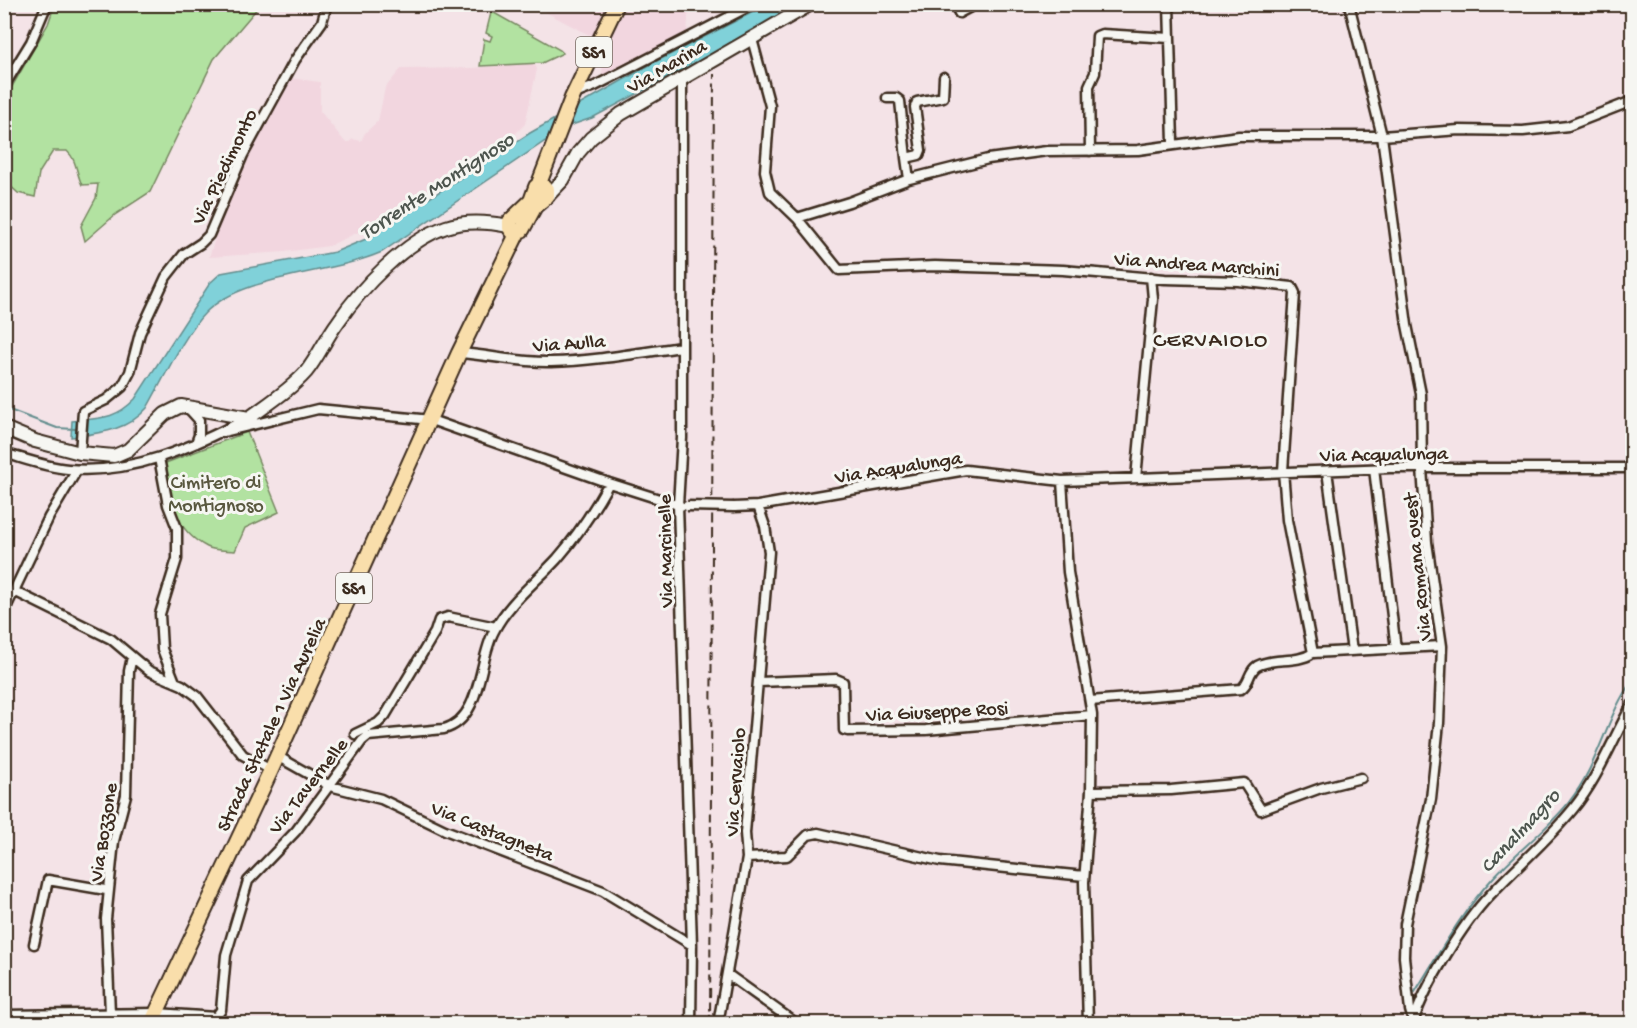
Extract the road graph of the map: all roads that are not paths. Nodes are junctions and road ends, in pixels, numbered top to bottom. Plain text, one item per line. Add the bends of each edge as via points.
1 (47, 4) edge
2 (327, 4) edge
3 (617, 4) edge
4 (754, 4) edge
5 (811, 4) edge
6 (955, 4) edge
7 (976, 4) edge
8 (1169, 4) edge
9 (1348, 4) edge
10 (737, 9) edge
11 (1170, 38) junction
12 (752, 39) junction
13 (682, 78) junction
14 (944, 78) dead end
15 (4, 86) edge
16 (573, 96) junction
17 (887, 98) dead end
18 (1632, 101) edge
19 (1382, 136) junction
20 (1173, 143) junction
21 (1090, 151) junction
22 (906, 158) junction
23 (909, 179) junction
24 (544, 187) junction
25 (797, 218) junction
26 (513, 230) junction
27 (1150, 277) junction
28 (681, 347) junction
29 (459, 353) junction
30 (187, 407) junction
31 (249, 418) junction
32 (431, 420) junction
33 (4, 428) edge
34 (223, 432) junction
35 (196, 443) junction
36 (81, 449) junction
37 (4, 453) edge
38 (159, 458) junction
39 (1422, 468) junction
40 (1632, 468) edge
41 (1374, 469) junction
42 (77, 470) junction
43 (1283, 471) junction
44 (1327, 471) junction
45 (1136, 477) junction
46 (1062, 481) junction
47 (609, 483) junction
48 (683, 506) junction
49 (758, 506) junction
50 (14, 591) junction
51 (4, 612) edge
52 (496, 627) junction
53 (1442, 646) junction
54 (1396, 648) junction
55 (1352, 651) junction
56 (1313, 653) junction
57 (132, 657) junction
58 (175, 682) junction
59 (759, 682) junction
60 (1090, 701) junction
61 (1632, 705) edge
62 (1092, 715) junction
63 (355, 734) dead end
64 (277, 756) junction
65 (271, 770) junction
66 (1361, 778) dead end
67 (330, 786) junction
68 (1091, 791) junction
69 (747, 858) junction
70 (1084, 876) junction
71 (109, 887) junction
72 (34, 944) dead end
73 (692, 945) junction
74 (727, 974) junction
75 (110, 1013) junction
76 (4, 1015) edge
77 (154, 1018) edge
78 (218, 1020) edge
79 (1413, 1022) edge
80 (691, 1023) edge
81 (718, 1023) edge
82 (797, 1023) edge
83 (1088, 1023) edge

1 - 15 street via 31,42
2 - 36 street, Via Piedimonto via 322,22 299,54 243,155 208,235 184,254 166,277 140,333 127,380 113,395 86,407
3 - 16 main road, Strada Statale 1 Via Aurelia / SS1
4 - 10 street
5 - 12 street, Via Marina
6 - 7 street via 959,13
8 - 11 street
9 - 19 street, Via Romana ovest
10 - 16 street
11 - 20 street
11 - 21 street via 1097,36 1095,73 1089,86
12 - 13 street, Via Marina
12 - 25 street via 770,106 766,181 777,202
13 - 24 street, Via Marina via 621,114 591,138 561,182
13 - 28 street, Via Marcinelle
14 - 22 street via 944,97 917,102 921,150 919,155
16 - 24 main road, Strada Statale 1 Via Aurelia / SS1 via 556,137
17 - 22 street via 900,101
18 - 19 street via 1569,126
19 - 20 street via 1239,136
19 - 39 street, Via Romana ovest via 1407,325 1421,394
20 - 21 street via 1138,150
21 - 23 street via 1047,151 988,159
22 - 23 street
23 - 25 street
24 - 26 main road, Strada Statale 1 Via Aurelia / SS1 via 522,230
25 - 27 street, Via Andrea Marchini via 839,270 965,267
26 - 29 main road, Strada Statale 1 Via Aurelia / SS1
26 - 31 street via 467,222 446,227 416,244 354,301 306,372
27 - 43 street, Via Andrea Marchini via 1292,288
27 - 45 street via 1153,299
28 - 29 street, Via Aulla via 552,362
28 - 48 street, Via Marcinelle
29 - 32 main road, Strada Statale 1 Via Aurelia / SS1
30 - 31 street
30 - 35 street via 199,420
30 - 36 street via 174,408 121,454 107,456
31 - 34 street
32 - 34 street, Via Acqualunga via 318,409
32 - 47 street, Via Acqualunga
32 - 64 main road, Strada Statale 1 Via Aurelia / SS1
33 - 36 street via 35,441
34 - 35 street
35 - 38 street
37 - 42 street
38 - 42 street via 118,468
38 - 58 street via 177,528 177,559 159,614 162,649
39 - 40 street, Via Acqualunga
39 - 41 street, Via Acqualunga
39 - 53 street, Via Romana ovest via 1427,542
41 - 44 street, Via Acqualunga
41 - 54 street
42 - 50 street via 49,517
43 - 44 street, Via Acqualunga
43 - 45 street, Via Acqualunga
43 - 56 street, Via Andrea Marchini via 1287,520
44 - 55 street
45 - 46 street, Via Acqualunga
46 - 49 street, Via Acqualunga via 966,470
46 - 60 street via 1068,572
47 - 48 street, Via Acqualunga
47 - 52 street, Via Tavernelle via 585,525 514,601
48 - 49 street, Via Acqualunga, bridge
48 - 73 street, Via Marcinelle
49 - 59 street, Via Cervaiolo via 768,552
50 - 51 street
50 - 57 street via 111,639
52 - 63 street via 448,617 439,620 385,716
52 - 67 street, Via Tavernelle via 472,701 462,719 444,729 368,736 355,748
53 - 54 street
53 - 79 street, Via Romana ovest via 1431,799 1404,939
54 - 55 street
55 - 56 street
56 - 60 street via 1260,665 1241,689
57 - 58 street via 148,671
57 - 71 street, Via Bozzone via 126,795 114,841
58 - 65 street via 197,696 243,755
59 - 62 street, Via Giuseppe Rosi via 843,682 844,730 849,731 926,730
59 - 69 street, Via Cervaiolo via 745,833
60 - 62 street
61 - 79 street via 1594,780 1561,823 1481,905 1421,1000
62 - 68 street
64 - 65 main road, Strada Statale 1 Via Aurelia / SS1
64 - 67 street, Via Castagneta
65 - 77 main road, Strada Statale 1 Via Aurelia / SS1
66 - 68 street via 1261,810 1244,783 1171,790
67 - 73 street, Via Castagneta via 381,799 445,830 603,891
67 - 78 street, Via Tavernelle via 296,831 248,881 226,956
68 - 70 street
69 - 70 street via 787,856 808,836 818,833 940,861
69 - 74 street, Via Cervaiolo
70 - 83 street
71 - 72 street via 106,890 48,880
71 - 75 street, Via Bozzone via 106,919
73 - 80 street, Via Marcinelle
74 - 81 street, Via Cervaiolo
74 - 82 street
75 - 76 street, Via Tavernelle
75 - 77 street, Via Tavernelle
77 - 78 street, Via Tavernelle

